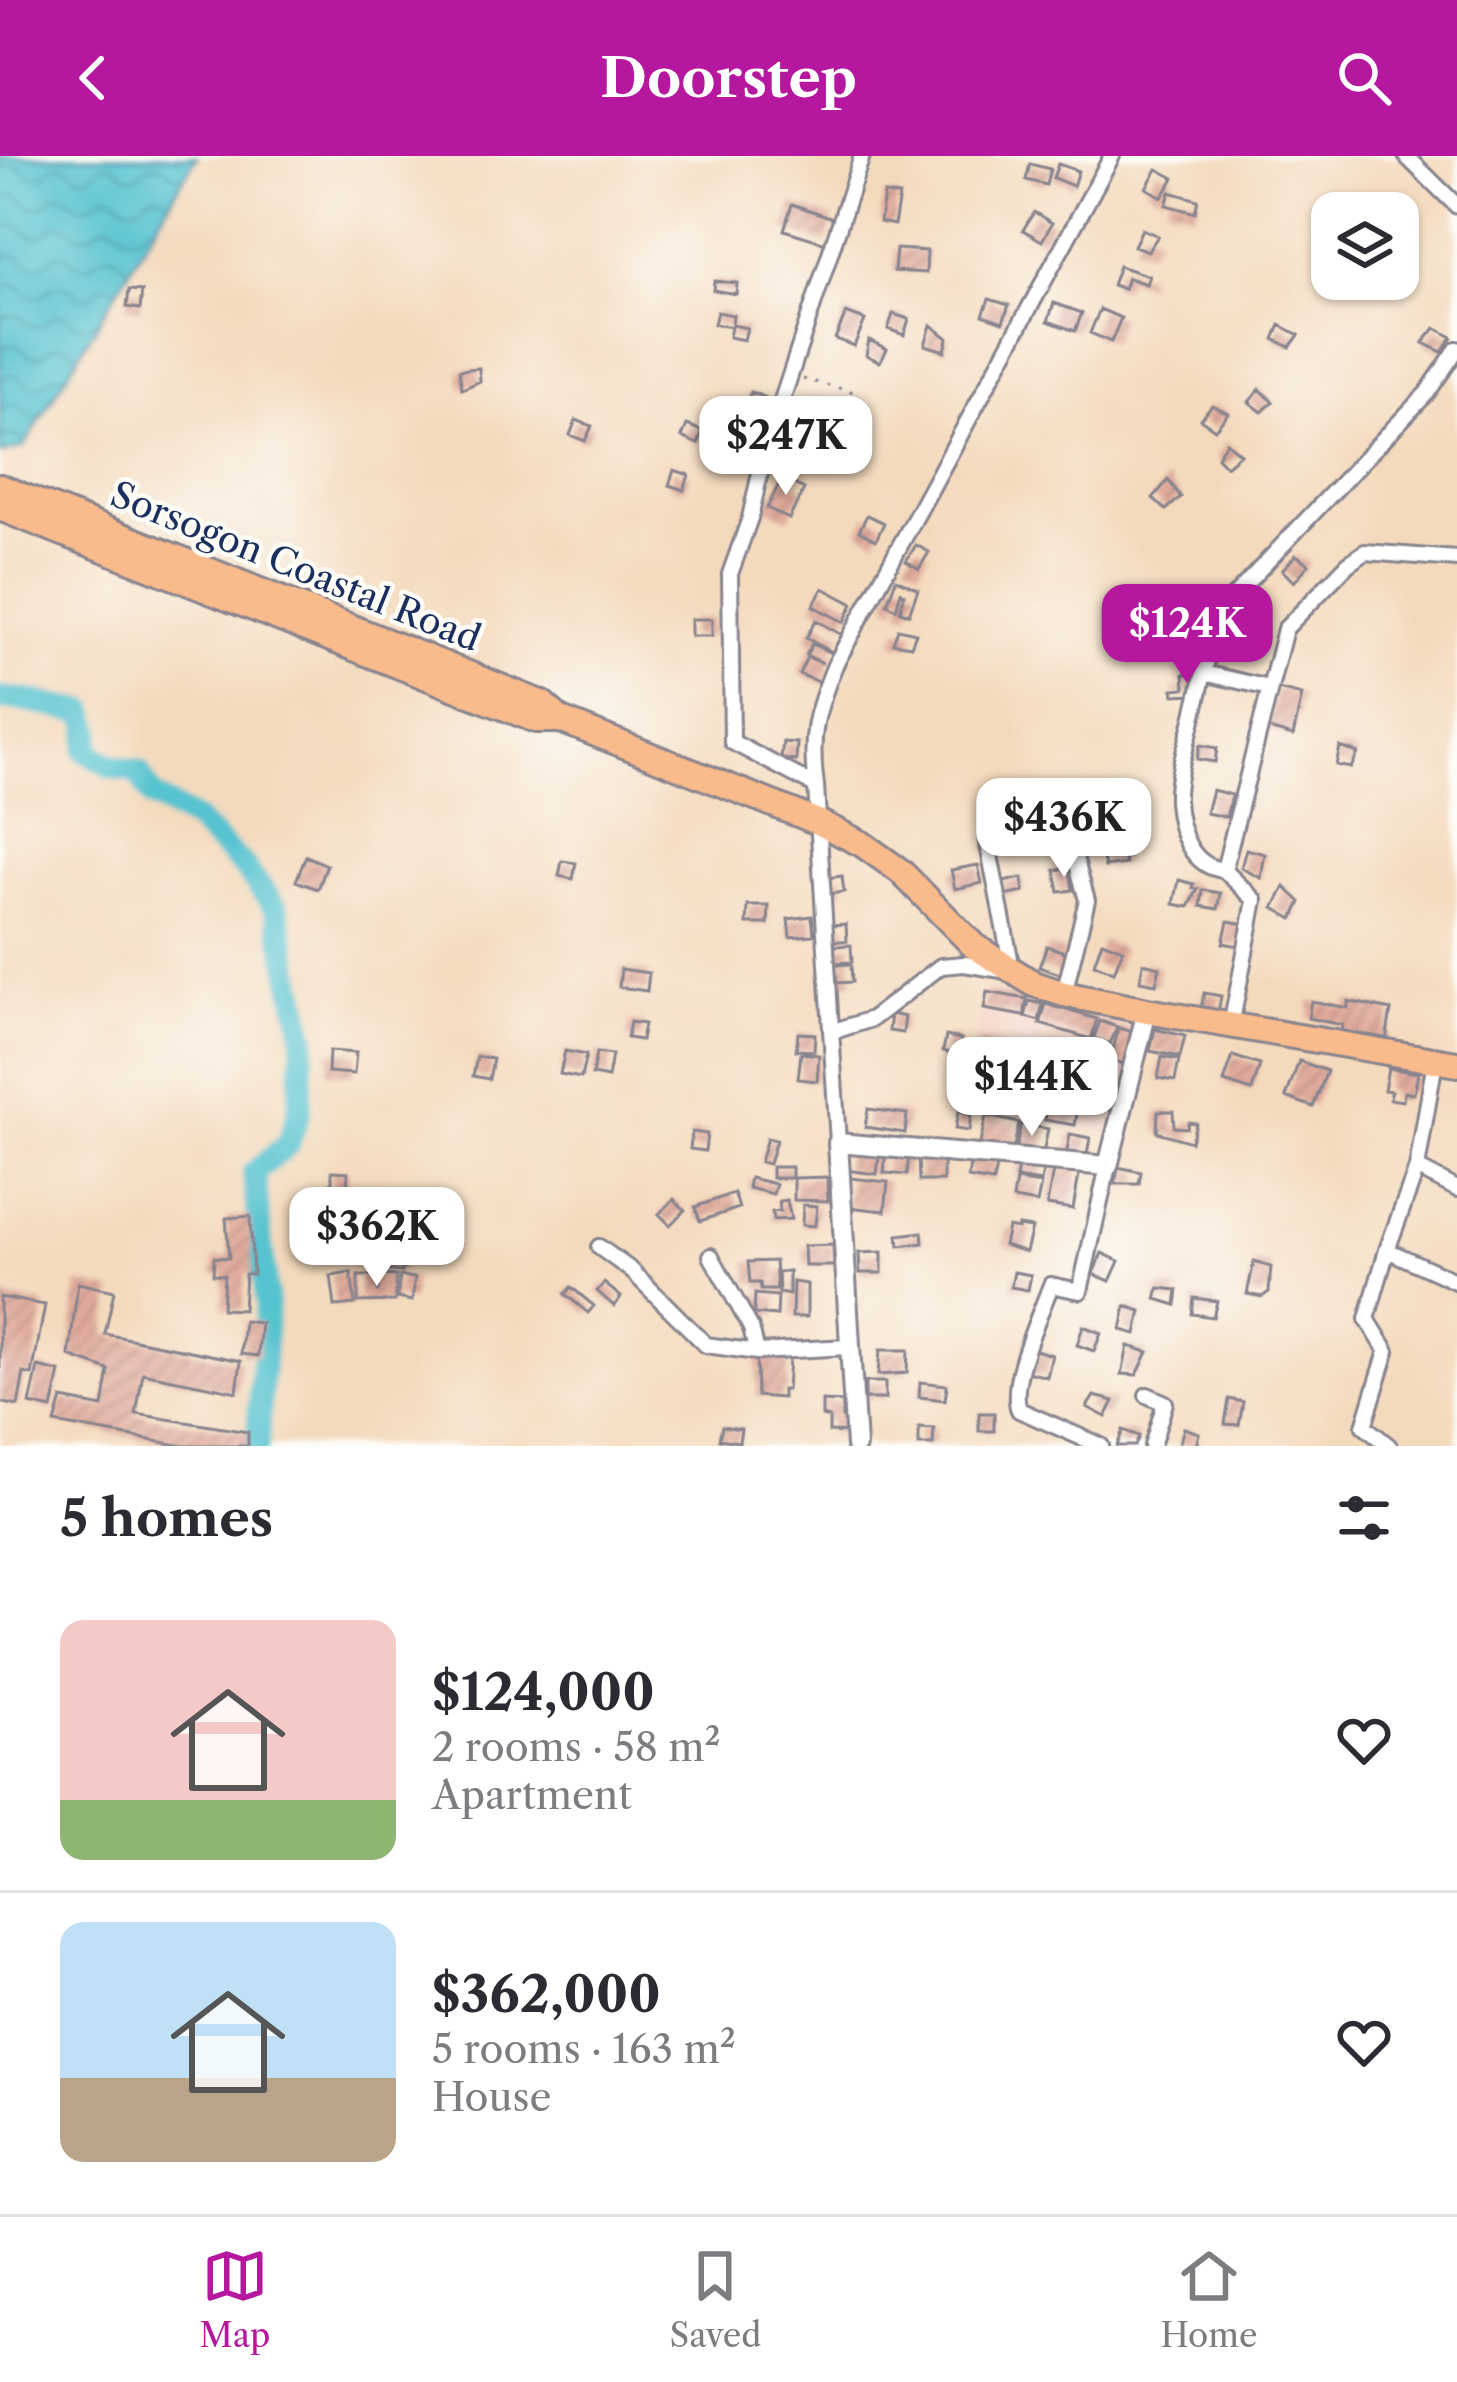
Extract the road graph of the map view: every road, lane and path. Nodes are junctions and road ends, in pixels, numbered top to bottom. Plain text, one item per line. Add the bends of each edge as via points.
1 (862, 156) edge
2 (1112, 156) edge
3 (1406, 156) edge
4 (1457, 206) edge
5 (1457, 349) edge
6 (790, 376) junction
7 (858, 393) dead end
8 (6, 500) edge
9 (1457, 560) edge
10 (1204, 673) junction
11 (1269, 688) junction
12 (816, 786) junction
13 (818, 822) junction
14 (1225, 870) junction
15 (1008, 971) junction
16 (1064, 994) junction
17 (1147, 1011) junction
18 (1232, 1026) junction
19 (831, 1032) junction
20 (1446, 1062) edge
21 (838, 1143) junction
22 (1108, 1166) junction
23 (1417, 1168) junction
24 (1457, 1189) edge
25 (599, 1246) dead end
26 (1388, 1250) junction
27 (710, 1256) dead end
28 (1457, 1282) edge
29 (848, 1347) junction
30 (757, 1352) junction
31 (1147, 1395) dead end
32 (856, 1446) edge
33 (1100, 1446) edge
34 (1152, 1446) edge
35 (1389, 1446) edge

1 - 6 street
2 - 12 street via 835,665 810,748
3 - 4 street
5 - 10 street via 1427,393 1220,611
6 - 7 path
6 - 12 street via 730,574 732,742
8 - 13 highway, Sorsogon Coastal Road via 543,704 561,720
9 - 11 street via 1365,552 1285,629
10 - 11 street
10 - 14 street via 1176,796 1193,855
11 - 14 street
12 - 13 street
13 - 15 highway, Sorsogon Coastal Road via 899,871
13 - 19 street
14 - 18 street via 1255,900
15 - 16 highway, Sorsogon Coastal Road
15 - 16 street via 987,840 1067,827 1087,900
15 - 19 street via 941,966 872,1019
16 - 17 highway, Sorsogon Coastal Road
17 - 18 highway, Sorsogon Coastal Road
17 - 22 street
18 - 20 highway, Sorsogon Coastal Road
19 - 21 street
20 - 23 street
21 - 22 street
21 - 29 street
22 - 33 street via 1080,1291 1051,1285 1015,1398 1019,1410
23 - 24 street
23 - 26 street
25 - 30 street via 706,1345
26 - 28 street
26 - 35 street via 1367,1319 1387,1351 1364,1426
27 - 30 street
29 - 30 street
29 - 32 street
31 - 34 street via 1165,1403

